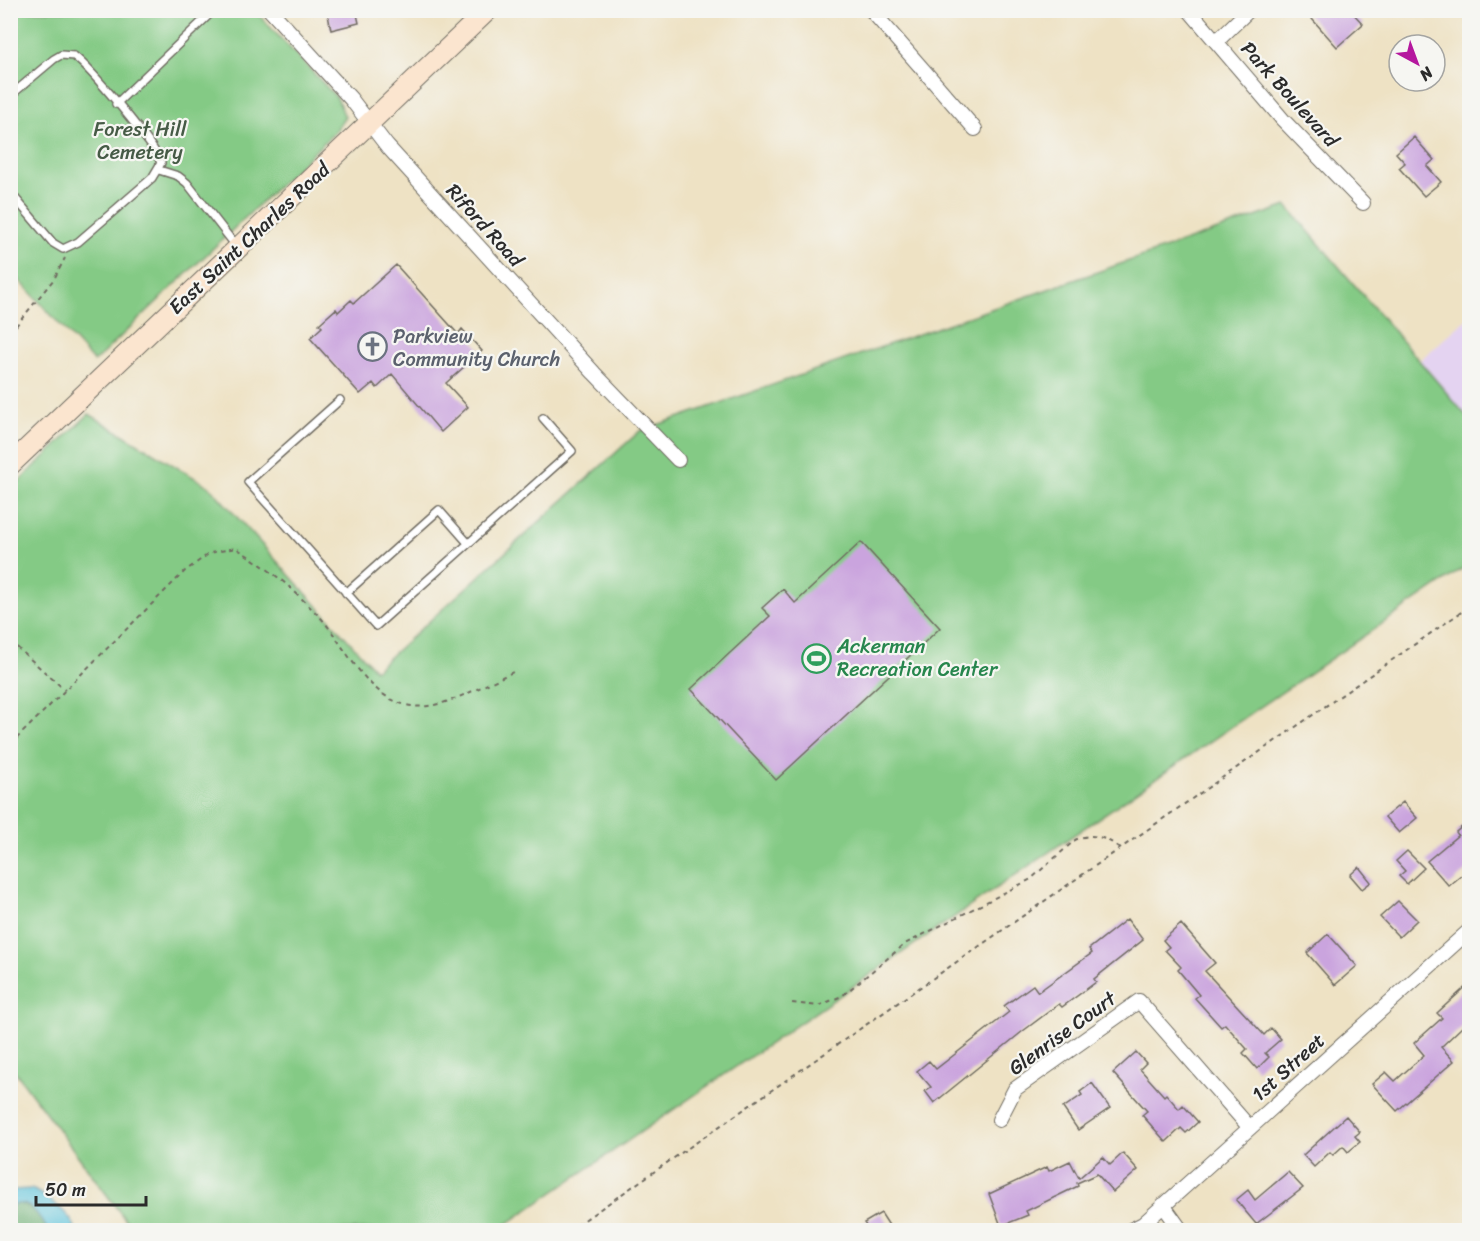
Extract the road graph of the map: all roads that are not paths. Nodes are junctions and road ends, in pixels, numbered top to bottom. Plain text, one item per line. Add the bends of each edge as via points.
1 (214, 10) edge
2 (270, 10) edge
3 (488, 10) edge
4 (871, 10) edge
5 (1189, 10) edge
6 (1249, 10) edge
7 (1217, 41) junction
8 (10, 96) edge
9 (116, 104) junction
10 (370, 124) junction
11 (975, 129) dead end
12 (159, 170) junction
13 (10, 192) edge
14 (1363, 203) dead end
15 (238, 249) junction
16 (340, 400) dead end
17 (543, 418) dead end
18 (678, 460) dead end
19 (10, 465) edge
20 (468, 543) junction
21 (346, 593) junction
22 (1470, 930) edge
23 (999, 1120) dead end
24 (1250, 1128) junction
25 (1163, 1205) junction
26 (1131, 1230) edge
27 (1181, 1230) edge

1 - 9 lane
2 - 10 street, Riford Road
3 - 10 main road, East Saint Charles Road
4 - 11 street
5 - 7 street, Park Boulevard
6 - 7 street
7 - 14 street, Park Boulevard via 1284,120
8 - 9 lane via 54,59 69,55 80,60
9 - 12 lane via 159,158
10 - 15 main road, East Saint Charles Road
10 - 18 street, Riford Road via 594,373
12 - 13 lane via 70,247 58,248
12 - 15 lane via 187,183
15 - 19 main road, East Saint Charles Road
16 - 21 lane via 248,482
17 - 20 lane via 572,451
20 - 21 lane via 376,626
20 - 21 lane via 439,510
22 - 24 street, 1st Street
23 - 24 street, Glenrise Court via 1015,1089 1139,1001
24 - 25 street, 1st Street
25 - 26 street, 1st Street
25 - 27 street

